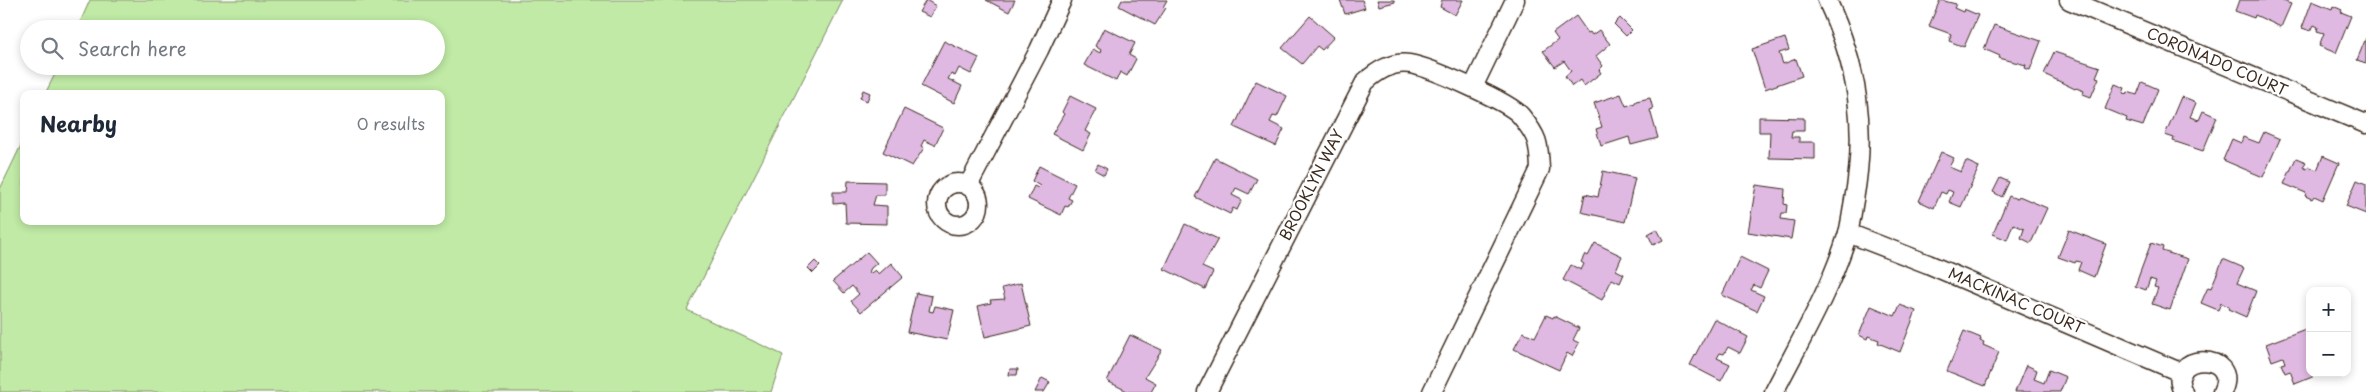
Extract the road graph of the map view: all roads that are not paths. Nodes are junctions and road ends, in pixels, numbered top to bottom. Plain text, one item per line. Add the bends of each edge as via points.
1 (1062, 0) edge
2 (1515, 0) edge
3 (1827, 0) edge
4 (2068, 0) edge
5 (1473, 87) junction
6 (2366, 124) edge
7 (968, 186) dead end
8 (1848, 234) junction
9 (2182, 373) junction
10 (1207, 392) edge
11 (1432, 392) edge
12 (1774, 392) edge
13 (2183, 392) edge
14 (2222, 392) edge

1 - 7 street
2 - 5 street
3 - 8 street via 1840,28 1857,87 1862,141
4 - 6 street, CORONADO COURT
5 - 10 street, BROOKLYN WAY via 1409,64 1381,68 1365,82
5 - 11 street, BROOKLYN WAY via 1520,114 1539,142 1540,169
8 - 9 street, MACKINAC COURT via 1928,264
8 - 12 street via 1823,295
9 - 13 street
9 - 14 street via 2192,362 2211,361 2220,367 2224,376

